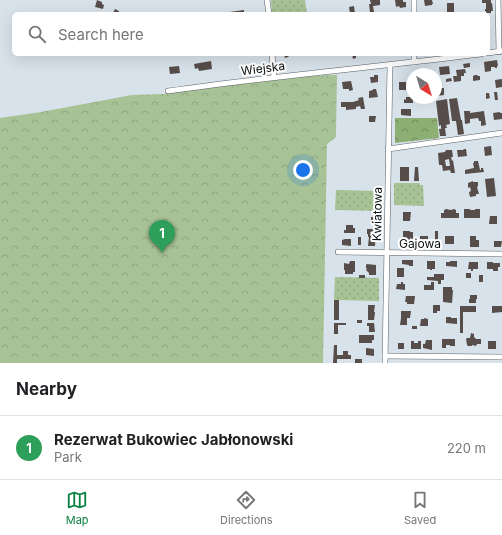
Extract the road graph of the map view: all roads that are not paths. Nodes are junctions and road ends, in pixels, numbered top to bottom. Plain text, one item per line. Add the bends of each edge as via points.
1 (267, 0) edge
2 (414, 0) edge
3 (498, 0) edge
4 (268, 12) edge
5 (414, 12) edge
6 (500, 52) edge
7 (490, 53) edge
8 (272, 56) edge
9 (414, 56) edge
10 (464, 56) edge
11 (414, 62) junction
12 (390, 65) junction
13 (274, 77) junction
14 (168, 91) dead end
15 (502, 133) edge
16 (388, 149) junction
17 (338, 252) dead end
18 (387, 253) junction
19 (502, 254) edge
20 (385, 356) junction
21 (502, 357) edge
22 (385, 363) edge

1 - 4 street
2 - 5 street
3 - 6 street
6 - 7 street
8 - 13 street
9 - 11 street
10 - 11 street, Wiejska
11 - 12 street, Wiejska
12 - 13 street, Wiejska
12 - 16 street, Kwiatowa
13 - 14 street, Wiejska
15 - 16 street
16 - 18 street, Kwiatowa
17 - 18 street, Gajowa
18 - 19 street, Gajowa
18 - 20 street, Kwiatowa
20 - 21 street
20 - 22 street, Kwiatowa

